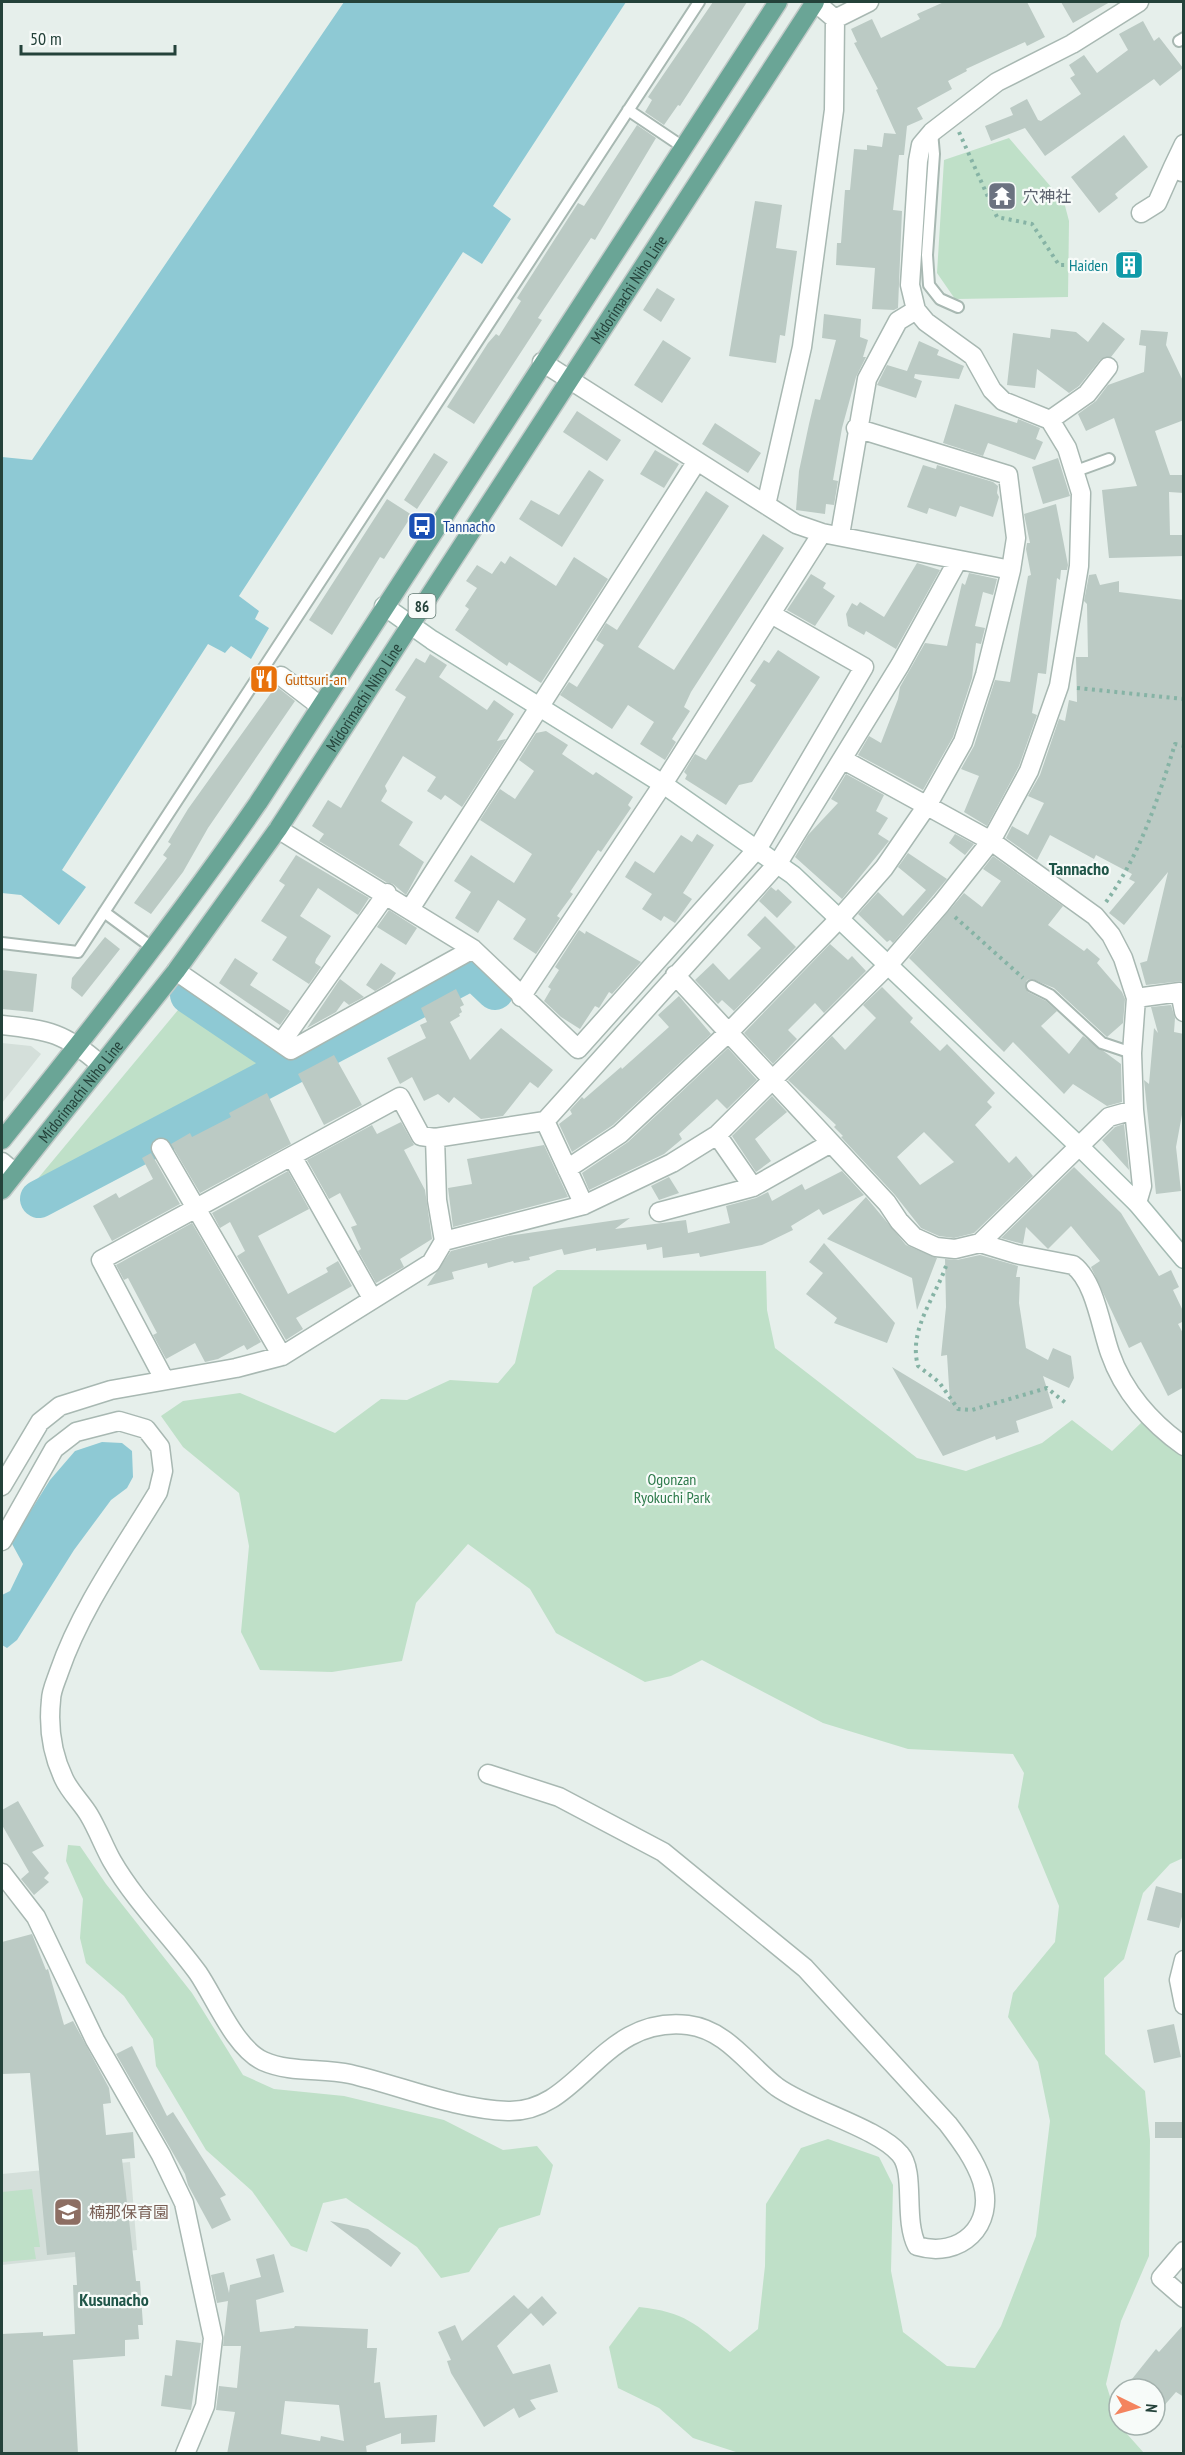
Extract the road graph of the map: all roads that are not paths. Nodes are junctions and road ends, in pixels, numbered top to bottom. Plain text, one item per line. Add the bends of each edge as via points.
1 (699, 2) edge
2 (778, 2) edge
3 (815, 2) edge
4 (869, 2) edge
5 (1139, 2) edge
6 (835, 19) junction
7 (628, 110) junction
8 (932, 132) junction
9 (1184, 144) edge
10 (682, 147) junction
11 (1178, 170) edge
12 (1141, 213) dead end
13 (958, 307) dead end
14 (916, 310) junction
15 (542, 362) junction
16 (1107, 367) dead end
17 (569, 380) junction
18 (1050, 420) junction
19 (856, 428) junction
20 (1109, 459) dead end
21 (697, 461) junction
22 (1076, 471) junction
23 (766, 505) junction
24 (831, 534) junction
25 (958, 560) junction
26 (1011, 570) junction
27 (384, 606) junction
28 (771, 614) junction
29 (410, 625) junction
30 (281, 676) dead end
31 (320, 706) junction
32 (541, 709) junction
33 (842, 759) junction
34 (663, 784) junction
35 (928, 804) junction
36 (278, 829) junction
37 (991, 841) junction
38 (758, 848) junction
39 (778, 863) junction
40 (387, 893) junction
41 (410, 909) junction
42 (104, 912) junction
43 (840, 918) junction
44 (2, 944) edge
45 (154, 949) junction
46 (473, 949) junction
47 (889, 964) junction
48 (176, 971) junction
49 (675, 975) junction
50 (1032, 986) road end
51 (520, 997) junction
52 (1136, 998) junction
53 (1184, 1012) edge
54 (2, 1025) edge
55 (729, 1032) junction
56 (281, 1043) junction
57 (79, 1046) junction
58 (1132, 1053) junction
59 (101, 1065) junction
60 (774, 1080) junction
61 (1134, 1110) junction
62 (545, 1121) junction
63 (717, 1135) junction
64 (435, 1138) junction
65 (2, 1140) edge
66 (831, 1143) junction
67 (1080, 1147) junction
68 (161, 1148) dead end
69 (293, 1158) junction
70 (8, 1167) edge
71 (567, 1169) junction
72 (753, 1187) junction
73 (2, 1190) edge
74 (1137, 1203) junction
75 (584, 1204) junction
76 (194, 1207) junction
77 (659, 1212) dead end
78 (444, 1241) junction
79 (980, 1243) junction
80 (1184, 1259) edge
81 (372, 1298) junction
82 (282, 1356) junction
83 (164, 1379) junction
84 (1184, 1446) edge
85 (2, 1486) edge
86 (2, 1541) edge
87 (488, 1774) dead end
88 (2, 1873) edge
89 (1184, 1960) edge
90 (1184, 2005) edge
91 (1184, 2251) edge
92 (1184, 2298) edge
93 (185, 2454) edge

1 - 7 lane
2 - 10 main road, Midorimachi Niho Line / 86
3 - 6 street
3 - 17 main road, Midorimachi Niho Line / 86
4 - 6 street
5 - 8 street via 1072,44 997,82
6 - 23 street via 834,110 802,347
7 - 10 lane
7 - 42 lane
8 - 13 lane via 929,285 940,299
8 - 14 street via 921,145 918,161 910,285
9 - 11 street
10 - 15 main road, Midorimachi Niho Line / 86
11 - 12 street via 1157,203
14 - 18 street via 926,322 973,356 992,390 1003,401
14 - 19 street via 898,321 867,379
15 - 17 street
15 - 27 main road, Midorimachi Niho Line / 86
16 - 18 street via 1087,393
17 - 21 street
17 - 29 main road, Midorimachi Niho Line / 86
18 - 22 street
19 - 24 street
19 - 26 street via 1008,475 1016,538
20 - 22 lane
21 - 23 street
21 - 32 street
22 - 37 street via 1081,493 1079,566 1059,686 1029,771
23 - 24 street via 796,524
24 - 25 street
24 - 28 street
25 - 26 street
25 - 33 street
26 - 35 street via 985,675 963,742
27 - 29 street
27 - 31 main road, Midorimachi Niho Line / 86
28 - 34 street
28 - 38 street via 864,667
29 - 32 street
29 - 36 main road, Midorimachi Niho Line / 86
30 - 31 street
31 - 45 main road, Midorimachi Niho Line / 86 via 258,803
32 - 34 street
32 - 41 street
33 - 35 street
33 - 39 street
34 - 38 street
34 - 51 street
35 - 37 street
35 - 43 street via 884,868
36 - 40 street
36 - 48 main road, Midorimachi Niho Line / 86
37 - 47 street
37 - 52 street via 1095,916 1112,935
38 - 39 street
38 - 51 street via 578,1049
39 - 43 street
39 - 49 street
40 - 41 street
40 - 56 street
41 - 46 street
42 - 44 lane via 78,952
42 - 45 lane
43 - 47 street
43 - 55 street
45 - 57 main road, Midorimachi Niho Line / 86
46 - 51 street
46 - 56 street via 291,1050
47 - 60 street
47 - 67 street
48 - 56 street
48 - 59 main road, Midorimachi Niho Line / 86
49 - 55 street
49 - 62 street
50 - 58 lane via 1050,995 1102,1044
52 - 53 street via 1180,992
52 - 58 street
54 - 57 street via 39,1029
55 - 60 street
55 - 71 street via 620,1134
57 - 59 street
57 - 65 main road, Midorimachi Niho Line / 86
58 - 61 street
59 - 70 main road, Midorimachi Niho Line / 86
60 - 63 street
60 - 66 street
61 - 67 street via 1109,1117
61 - 74 street via 1142,1166
62 - 64 street
62 - 71 street
63 - 72 street
63 - 75 street via 672,1163
64 - 69 street via 421,1136 400,1097
64 - 78 street via 437,1200
66 - 72 street
66 - 79 street via 914,1238 936,1247 956,1249
67 - 74 street
67 - 79 street
68 - 76 street
69 - 76 street
69 - 81 street
70 - 73 main road, Midorimachi Niho Line / 86
71 - 75 street
72 - 77 street
74 - 80 street
75 - 78 street
76 - 82 street
76 - 83 street via 101,1260
78 - 81 street via 431,1263
79 - 84 street via 1073,1265 1080,1270 1121,1378 1138,1405
81 - 82 street
82 - 83 street
83 - 85 street via 60,1406 39,1422
86 - 87 street via 54,1449 76,1432 119,1421 146,1429 160,1447 164,1471 158,1492 71,1636 51,1697 51,1746 65,1782 88,1814 114,1864 199,1975 242,2044 261,2060 286,2067 346,2073 462,2104 510,2111 537,2106 570,2086 614,2044 650,2027 689,2025 722,2036 778,2087 881,2139 902,2155 908,2173 909,2231 917,2246 932,2251 948,2250 965,2241 980,2225 984,2209 982,2182 968,2152 948,2124 805,1968 663,1852 559,1797
88 - 93 street via 36,1917 95,2040 184,2203 213,2338 205,2406
89 - 90 street via 1179,1980
91 - 92 street via 1161,2278

